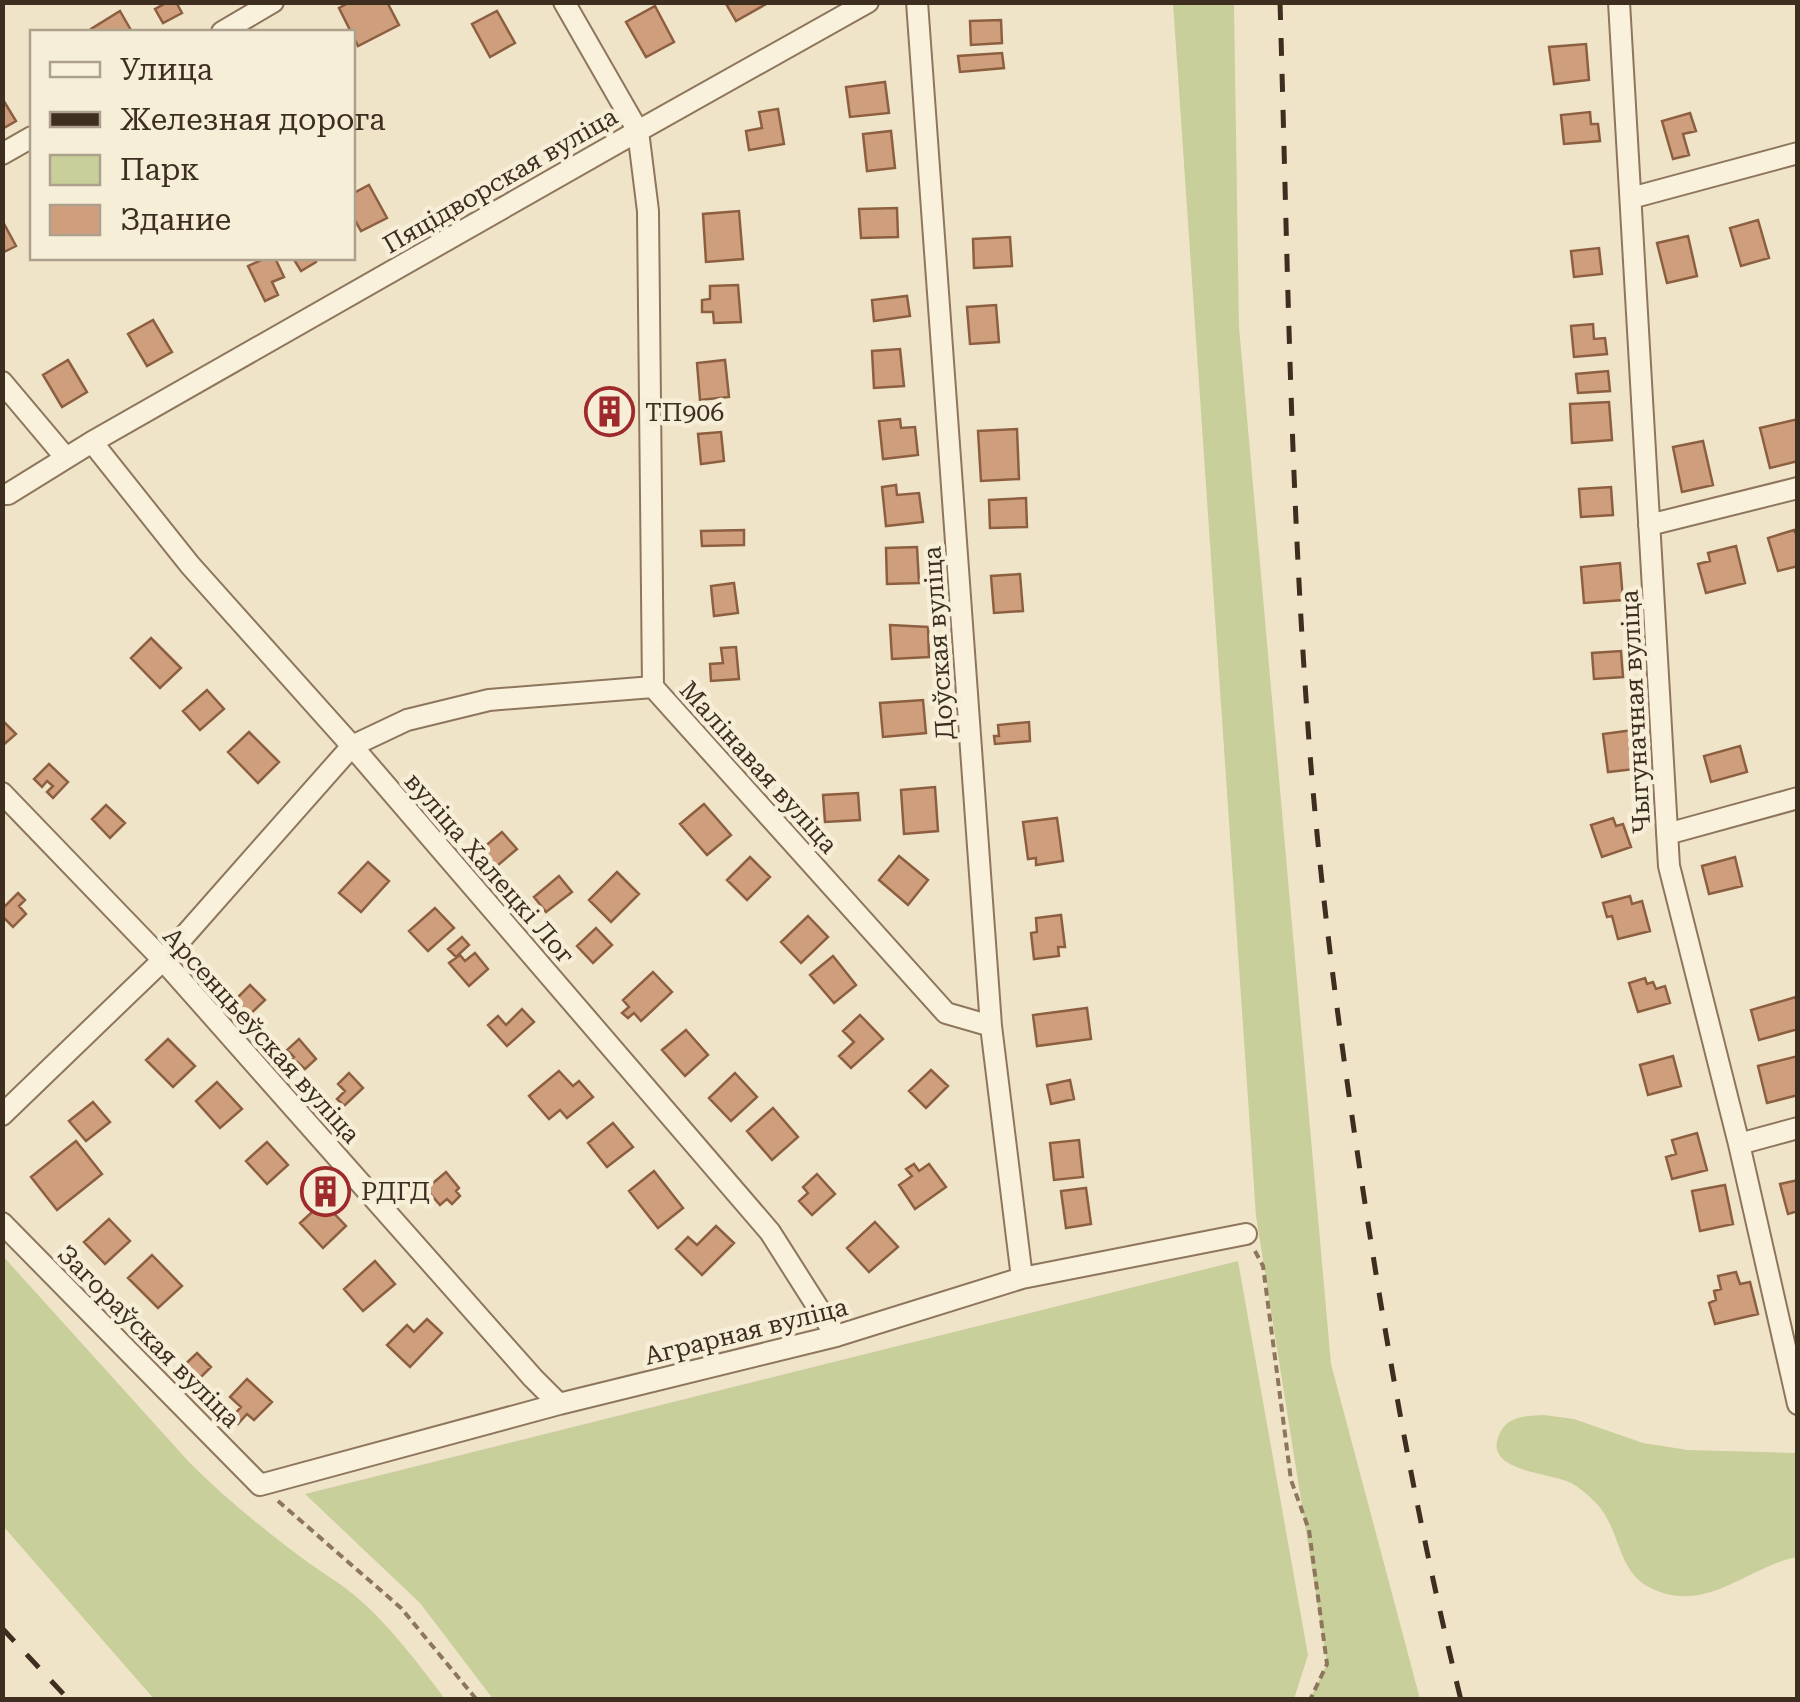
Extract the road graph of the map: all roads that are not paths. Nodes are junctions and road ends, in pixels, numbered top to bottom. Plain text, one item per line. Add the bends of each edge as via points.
1 (272, 2) edge
2 (564, 2) edge
3 (868, 2) edge
4 (917, 2) edge
5 (1619, 2) edge
6 (225, 30) edge
7 (638, 130) junction
8 (30, 139) edge
9 (1798, 153) edge
10 (2, 154) edge
11 (1631, 198) junction
12 (2, 382) edge
13 (92, 442) junction
14 (66, 458) junction
15 (1798, 488) edge
16 (2, 494) edge
17 (1649, 526) junction
18 (653, 687) junction
19 (352, 746) junction
20 (2, 793) edge
21 (1798, 798) edge
22 (1667, 834) junction
23 (163, 960) junction
24 (991, 1026) junction
25 (2, 1114) edge
26 (1798, 1128) edge
27 (1739, 1144) junction
28 (2, 1223) edge
29 (1246, 1234) road end
30 (1022, 1278) junction
31 (836, 1336) junction
32 (559, 1404) junction
33 (1798, 1404) edge
34 (260, 1484) joint

1 - 6 street
2 - 7 street, Малінавая вуліца
3 - 7 street, Пяцідворская вуліца
4 - 24 street, Доўская вуліца
5 - 11 street, Чыгуначная вуліца
7 - 13 street, Пяцідворская вуліца
7 - 18 street, Малінавая вуліца via 648,210
8 - 10 street
9 - 11 street
11 - 17 street, Чыгуначная вуліца
12 - 14 street
13 - 14 street, Пяцідворская вуліца
13 - 19 street, вуліца Халецкі Лог via 190,565
14 - 16 street, Пяцідворская вуліца
15 - 17 street
17 - 22 street, Чыгуначная вуліца
18 - 19 street via 489,700 407,720
18 - 24 street, Малінавая вуліца via 946,1013
19 - 23 street
19 - 31 street, вуліца Халецкі Лог via 770,1232
20 - 23 street, Арсенцьеўская вуліца
21 - 22 street
22 - 27 street, Чыгуначная вуліца via 1669,866
23 - 25 street
23 - 32 street, Арсенцьеўская вуліца
24 - 30 street, Доўская вуліца
26 - 27 street
27 - 33 street, Чыгуначная вуліца
28 - 34 street, Загораўская вуліца
29 - 30 street, Аграрная вуліца
30 - 31 street, Аграрная вуліца
31 - 32 street, Аграрная вуліца
32 - 34 street, Аграрная вуліца

